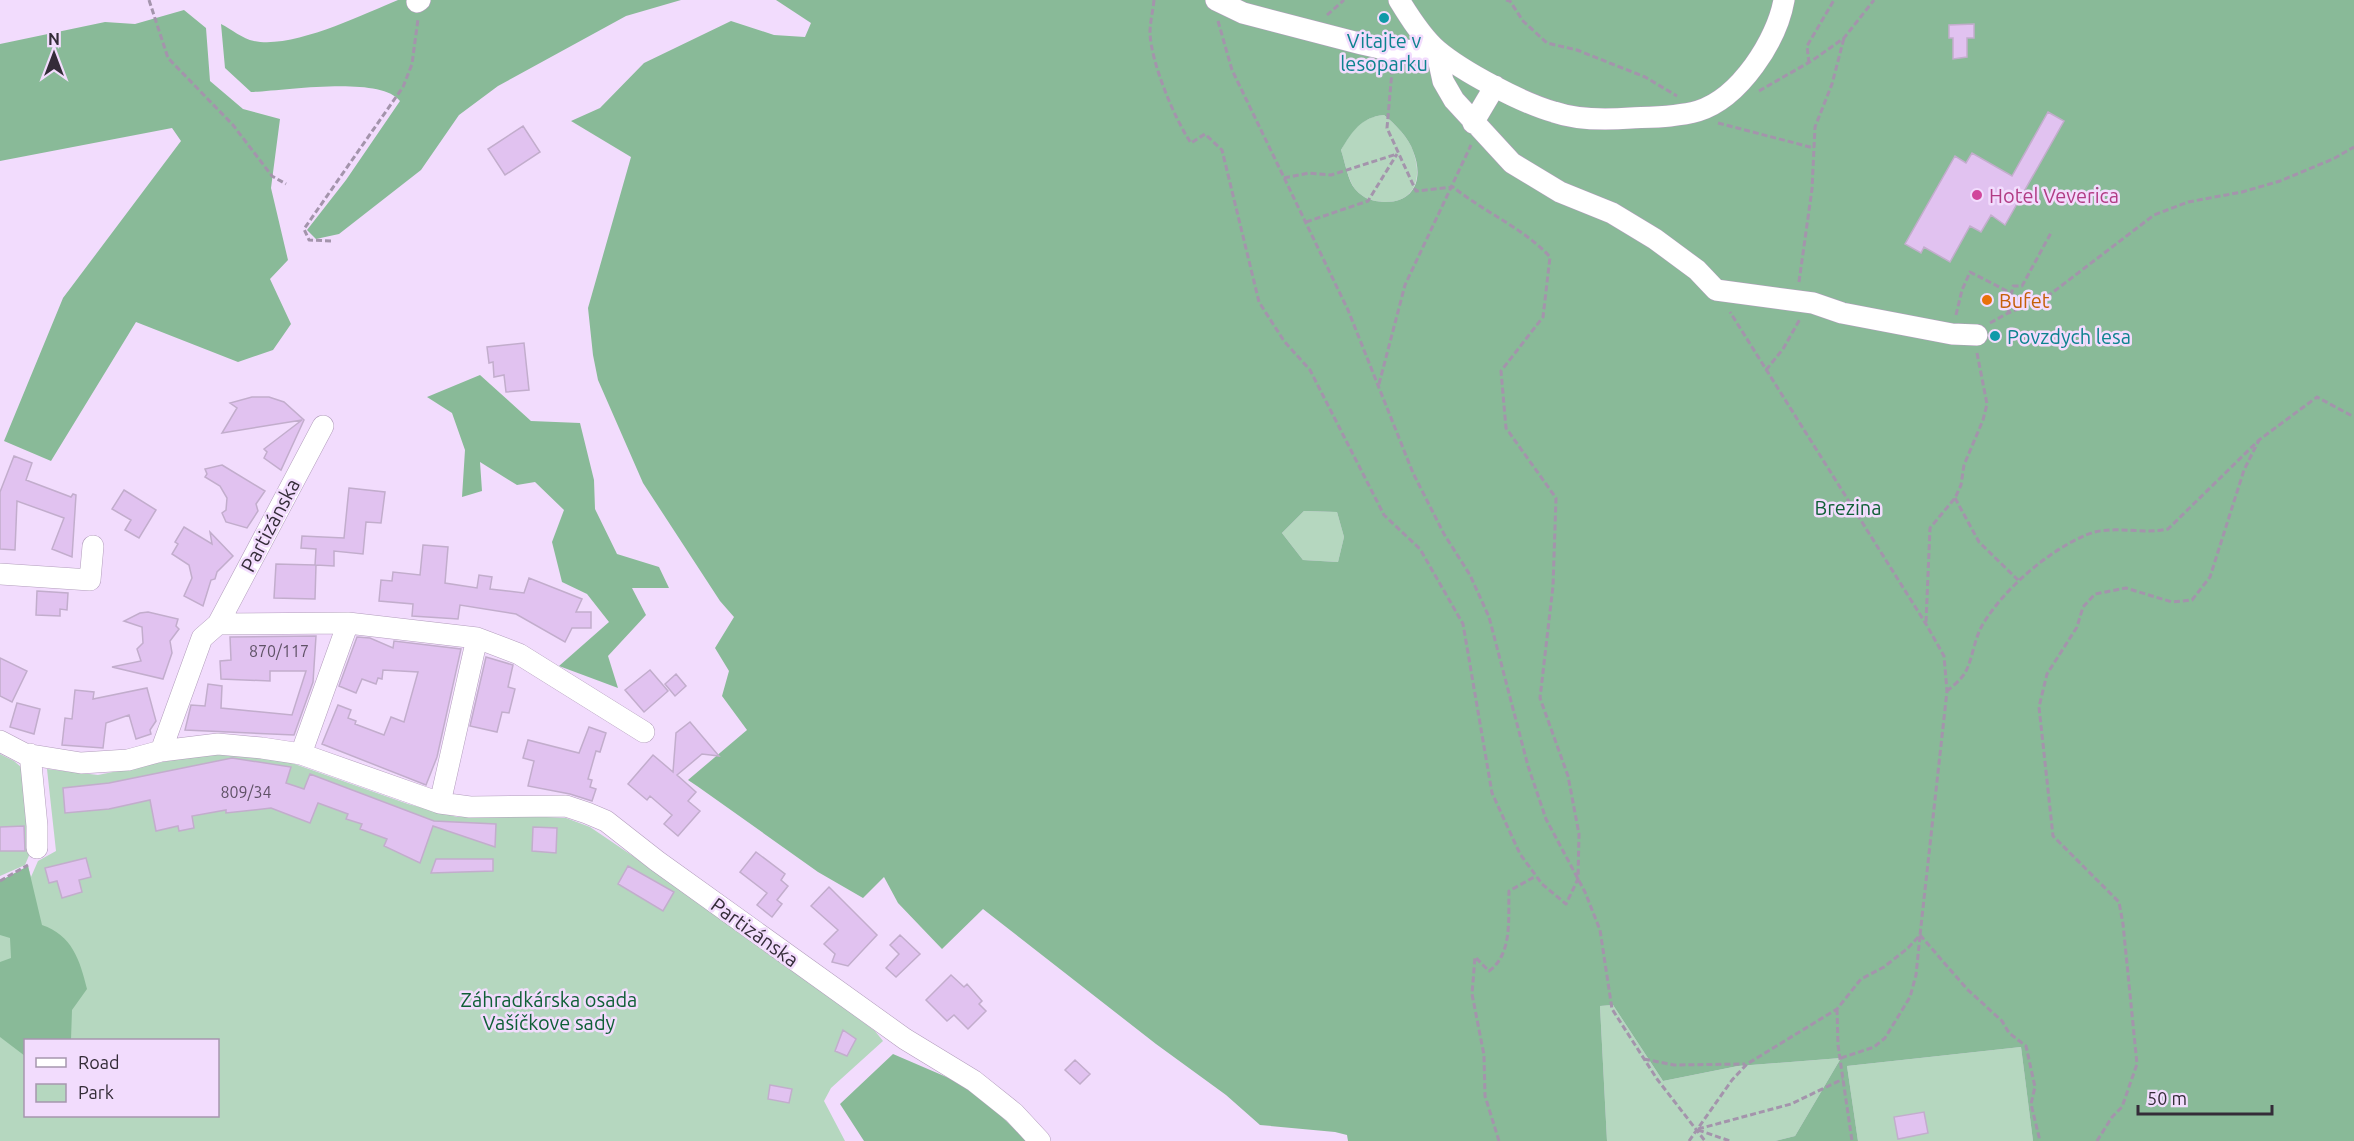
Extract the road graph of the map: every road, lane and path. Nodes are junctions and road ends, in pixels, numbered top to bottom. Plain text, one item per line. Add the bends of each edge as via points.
1 (149, 0) edge
2 (1154, 0) edge
3 (1399, 0) edge
4 (1506, 0) edge
5 (1784, 0) edge
6 (1834, 0) edge
7 (1874, 0) edge
8 (419, 1) edge
9 (1217, 10) edge
10 (1844, 38) junction
11 (1436, 49) junction
12 (1394, 51) junction
13 (1495, 86) junction
14 (1700, 111) junction
15 (1473, 123) junction
16 (2354, 147) edge
17 (1814, 148) junction
18 (1397, 154) junction
19 (1284, 178) junction
20 (286, 184) dead end
21 (1453, 188) junction
22 (1306, 222) junction
23 (2052, 231) dead end
24 (331, 241) dead end
25 (1716, 290) junction
26 (2011, 292) junction
27 (1804, 302) junction
28 (2008, 313) junction
29 (1952, 334) junction
30 (1977, 335) junction
31 (1766, 370) junction
32 (1379, 385) junction
33 (2354, 417) edge
34 (322, 426) dead end
35 (2259, 440) junction
36 (1955, 498) junction
37 (93, 546) dead end
38 (0, 574) edge
39 (2018, 580) junction
40 (348, 623) junction
41 (218, 624) junction
42 (1926, 624) junction
43 (477, 638) junction
44 (1947, 692) junction
45 (644, 732) dead end
46 (0, 741) edge
47 (161, 752) junction
48 (30, 754) junction
49 (301, 754) junction
50 (440, 803) junction
51 (36, 848) joint
52 (1536, 876) junction
53 (1578, 879) junction
54 (0, 881) edge
55 (1920, 935) junction
56 (1837, 1009) junction
57 (1644, 1058) junction
58 (1841, 1058) junction
59 (1747, 1064) junction
60 (1843, 1079) junction
61 (1696, 1130) junction
62 (1040, 1141) edge
63 (1499, 1141) edge
64 (1689, 1141) edge
65 (1705, 1141) edge
66 (1730, 1141) edge
67 (1852, 1141) edge
68 (2040, 1141) edge
69 (2097, 1141) edge

1 - 20 path via 168,58 233,125 272,176
2 - 52 path via 1150,34 1157,65 1191,143 1205,134 1222,150 1259,302 1284,341 1310,370 1384,515 1420,549 1463,624 1492,793 1520,854
3 - 11 street
4 - 14 path via 1547,43 1577,50 1646,77
5 - 14 street via 1779,24 1744,79
6 - 10 path via 1807,46 1809,63
7 - 10 path
8 - 24 path via 412,64 403,87 304,229 309,240
9 - 12 street
9 - 19 path via 1232,70
10 - 17 path via 1815,127
11 - 12 street
11 - 13 street
11 - 15 street via 1443,81
12 - 18 path via 1387,128
13 - 14 street via 1554,113 1607,120
13 - 15 street
14 - 17 path via 1717,122
15 - 21 path via 1473,142
15 - 25 street via 1512,163 1560,192 1612,213 1655,239 1697,270
16 - 28 path via 2280,181 2188,202 2154,215 2044,299
17 - 27 path
18 - 19 path via 1331,175 1309,173
18 - 21 path via 1416,191
18 - 22 path via 1368,201
19 - 22 path
21 - 32 path via 1405,285
21 - 53 path via 1536,242 1550,257 1543,317 1501,371 1506,428 1556,498 1553,585 1540,698 1570,788 1579,834
22 - 32 path
23 - 26 path via 2022,286 2013,286
25 - 27 street
25 - 31 path
26 - 28 path
26 - 29 path via 1970,272
27 - 29 street
27 - 31 path via 1777,359
28 - 30 path
29 - 30 street
30 - 36 path via 1987,404
31 - 42 path
32 - 53 path via 1413,473 1470,574 1489,617 1531,777 1546,819
33 - 35 path via 2317,397
34 - 41 street, Partizánska
35 - 39 path via 2168,528 2086,534
35 - 69 path via 2244,470 2210,577 2192,600 2172,602 2126,588 2095,594 2083,608 2077,627 2047,674 2039,707 2053,836 2119,902 2123,924 2137,1064 2122,1107
36 - 39 path via 1979,542
36 - 42 path via 1930,528
37 - 38 street via 90,580
39 - 44 path via 1983,624 1966,672
40 - 41 street
40 - 43 street
40 - 49 street
41 - 47 street, Partizánska via 202,638
42 - 44 path via 1944,656
43 - 45 street via 519,654
43 - 50 street
44 - 55 path
46 - 48 street, Partizánska
47 - 48 street, Partizánska via 128,760 81,763
47 - 49 street, Partizánska via 218,744
48 - 51 street
49 - 50 street, Partizánska
50 - 62 street, Partizánska via 470,807 566,806 606,821 905,1038 974,1081 1014,1113
51 - 54 path via 27,866
52 - 53 path via 1566,904
52 - 63 path via 1509,891 1508,938 1496,966 1489,971 1474,957 1472,994 1484,1055 1485,1096
53 - 57 path via 1600,930 1612,1009
55 - 56 path via 1884,967 1861,979
55 - 58 path via 1910,997 1884,1038 1874,1047
55 - 68 path via 1967,989 2002,1021 2009,1034 2026,1046 2035,1088 2031,1104
56 - 58 path
56 - 59 path
57 - 59 path via 1674,1065
57 - 61 path
58 - 60 path
59 - 61 path
60 - 61 path via 1791,1104
60 - 67 path
61 - 64 path
61 - 65 path
61 - 66 path

